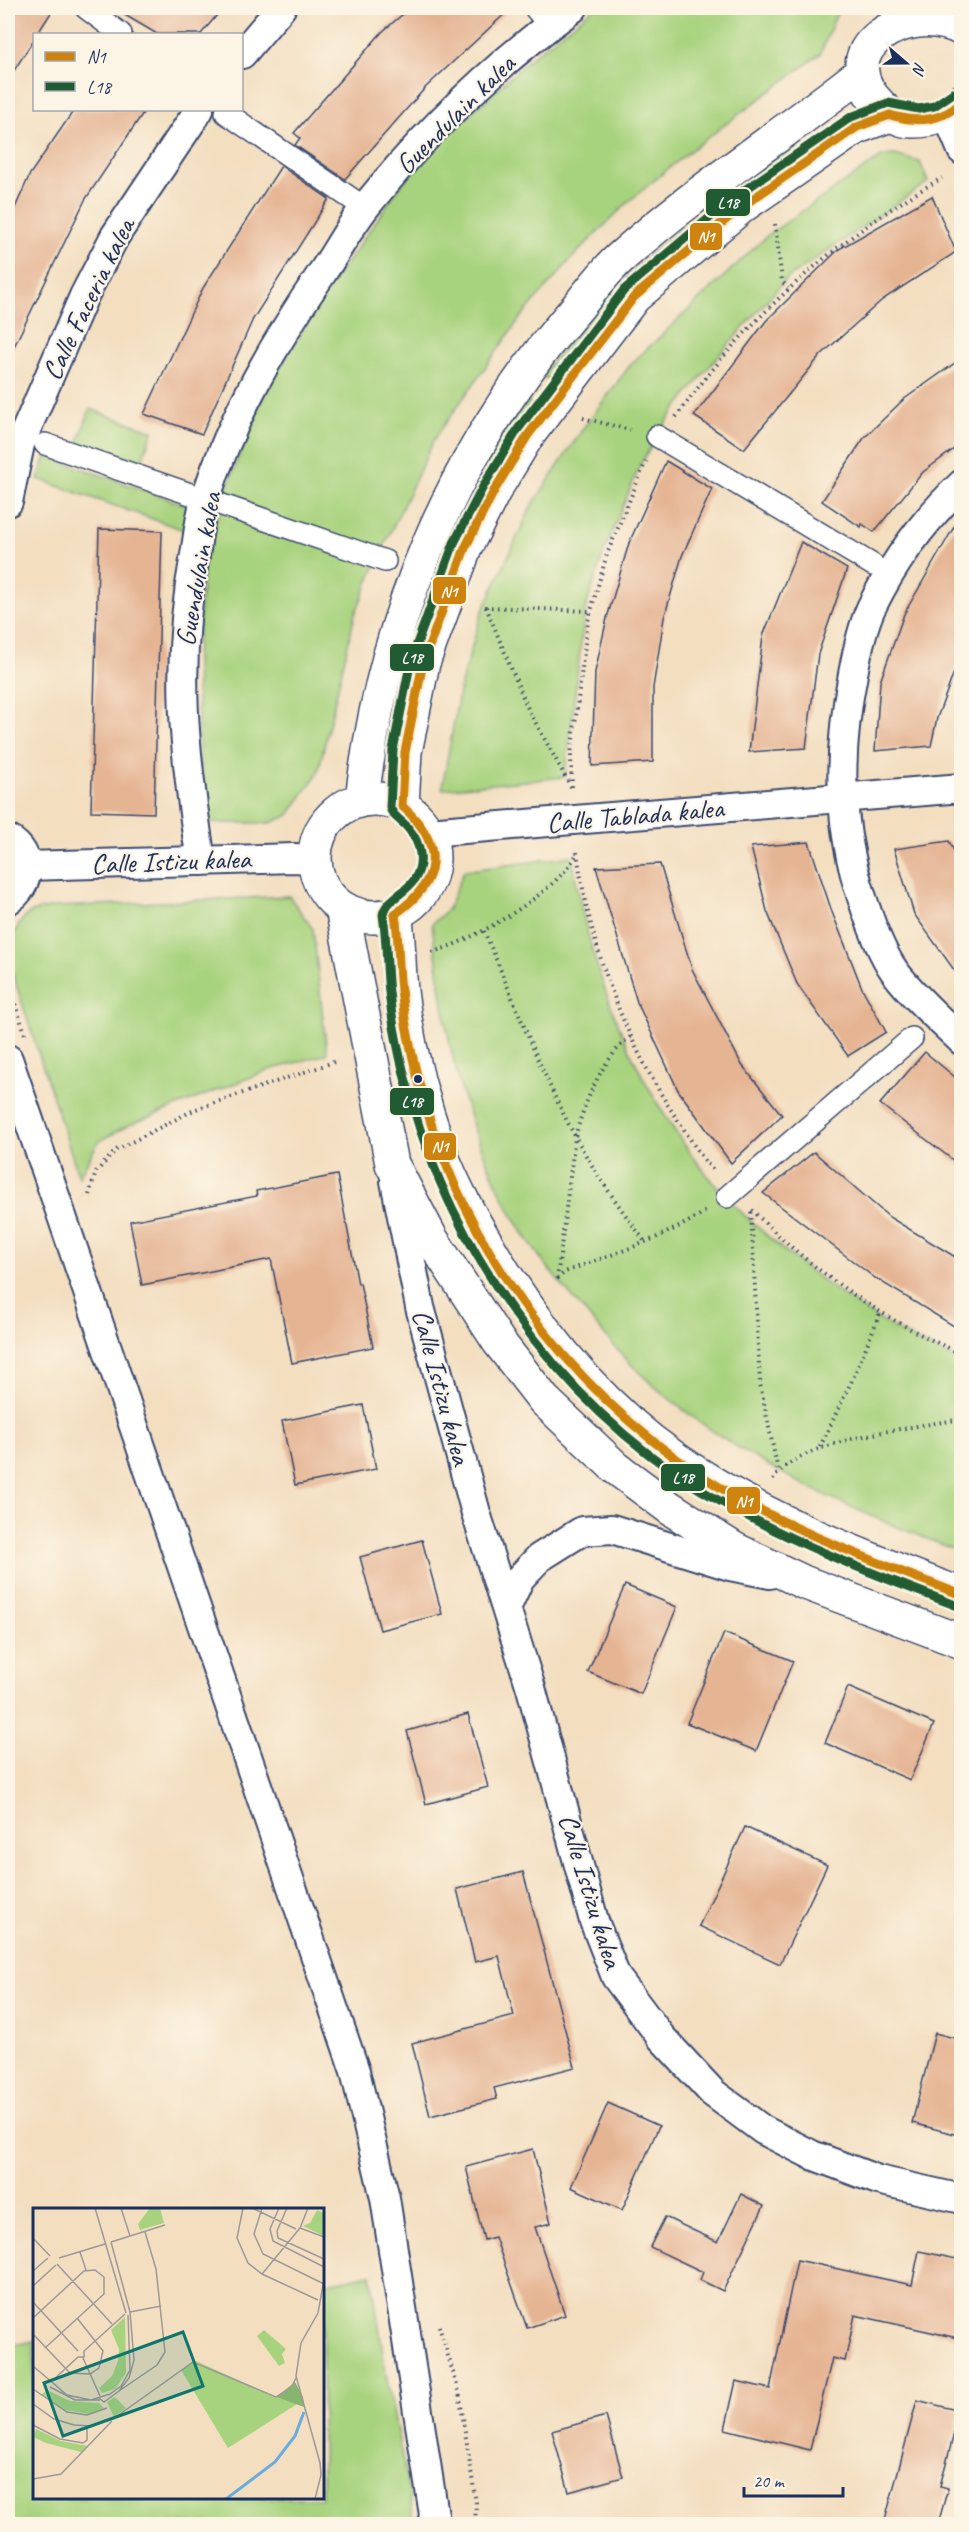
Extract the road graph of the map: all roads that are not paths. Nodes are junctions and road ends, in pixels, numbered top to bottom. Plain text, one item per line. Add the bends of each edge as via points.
1 (86, 8) edge
2 (281, 8) edge
3 (573, 8) edge
4 (897, 10) edge
5 (542, 16) edge
6 (958, 21) edge
7 (120, 33) edge
8 (243, 53) edge
9 (861, 73) junction
10 (954, 108) edge
11 (212, 111) edge
12 (890, 115) junction
13 (962, 150) edge
14 (365, 208) junction
15 (657, 436) road end
16 (24, 443) edge
17 (962, 484) edge
18 (205, 498) junction
19 (8, 502) edge
20 (385, 561) dead end
21 (873, 565) dead end
22 (962, 788) edge
23 (842, 797) junction
24 (362, 800) junction
25 (402, 806) junction
26 (428, 832) junction
27 (8, 839) edge
28 (315, 860) junction
29 (201, 861) junction
30 (27, 866) junction
31 (8, 900) edge
32 (342, 908) junction
33 (395, 914) junction
34 (912, 1038) dead end
35 (962, 1041) edge
36 (8, 1059) edge
37 (392, 1164) junction
38 (730, 1194) road end
39 (803, 1582) junction
40 (962, 1595) edge
41 (507, 1606) junction
42 (962, 1642) edge
43 (962, 2199) edge
44 (432, 2524) edge

1 - 7 street
2 - 8 street
3 - 5 street, Guendulain kalea
4 - 6 street via 927,9
4 - 9 street via 867,39
5 - 14 street, Guendulain kalea
9 - 12 street via 869,95
9 - 24 street via 714,180 618,259 544,347 504,402 462,472 415,572 377,701
10 - 12 street via 927,121 907,121
10 - 13 street
11 - 14 street
11 - 16 street, Calle Faceria kalea via 114,236 84,296
12 - 25 street via 857,127 741,207 634,297 528,435 465,548 423,663 405,752
14 - 18 street, Guendulain kalea via 281,333 242,408
15 - 21 street
16 - 18 street
16 - 19 street, Calle Faceria kalea
17 - 23 street via 923,524 870,610 846,707
18 - 20 street
18 - 29 street, Guendulain kalea via 188,591 181,664 189,782
22 - 23 street, Calle Tablada kalea
23 - 26 street, Calle Tablada kalea
23 - 35 street via 847,848 867,913 894,971
24 - 25 street via 376,798
24 - 28 street via 343,807 327,821 318,839
25 - 26 street
26 - 33 street via 433,851 429,880 412,904
27 - 30 street via 19,847
28 - 29 street, Calle Istizu kalea
28 - 32 street via 328,896
29 - 30 street, Calle Istizu kalea
30 - 31 street via 23,886
32 - 33 street via 376,917
32 - 37 street
33 - 40 street via 402,998 412,1056 439,1148 471,1219 551,1341 606,1400 672,1457 733,1495 834,1545
34 - 38 street
36 - 44 street via 355,2071 385,2198 434,2515
37 - 39 street via 431,1238 499,1341 544,1400 616,1468 670,1508 734,1549
37 - 41 street, Calle Istizu kalea via 420,1307 476,1513
39 - 41 street via 730,1566 612,1529 582,1531 539,1558 520,1578
39 - 42 street
41 - 43 street, Calle Istizu kalea via 594,1921 616,1977 661,2037 713,2093 763,2130 812,2155 878,2180

